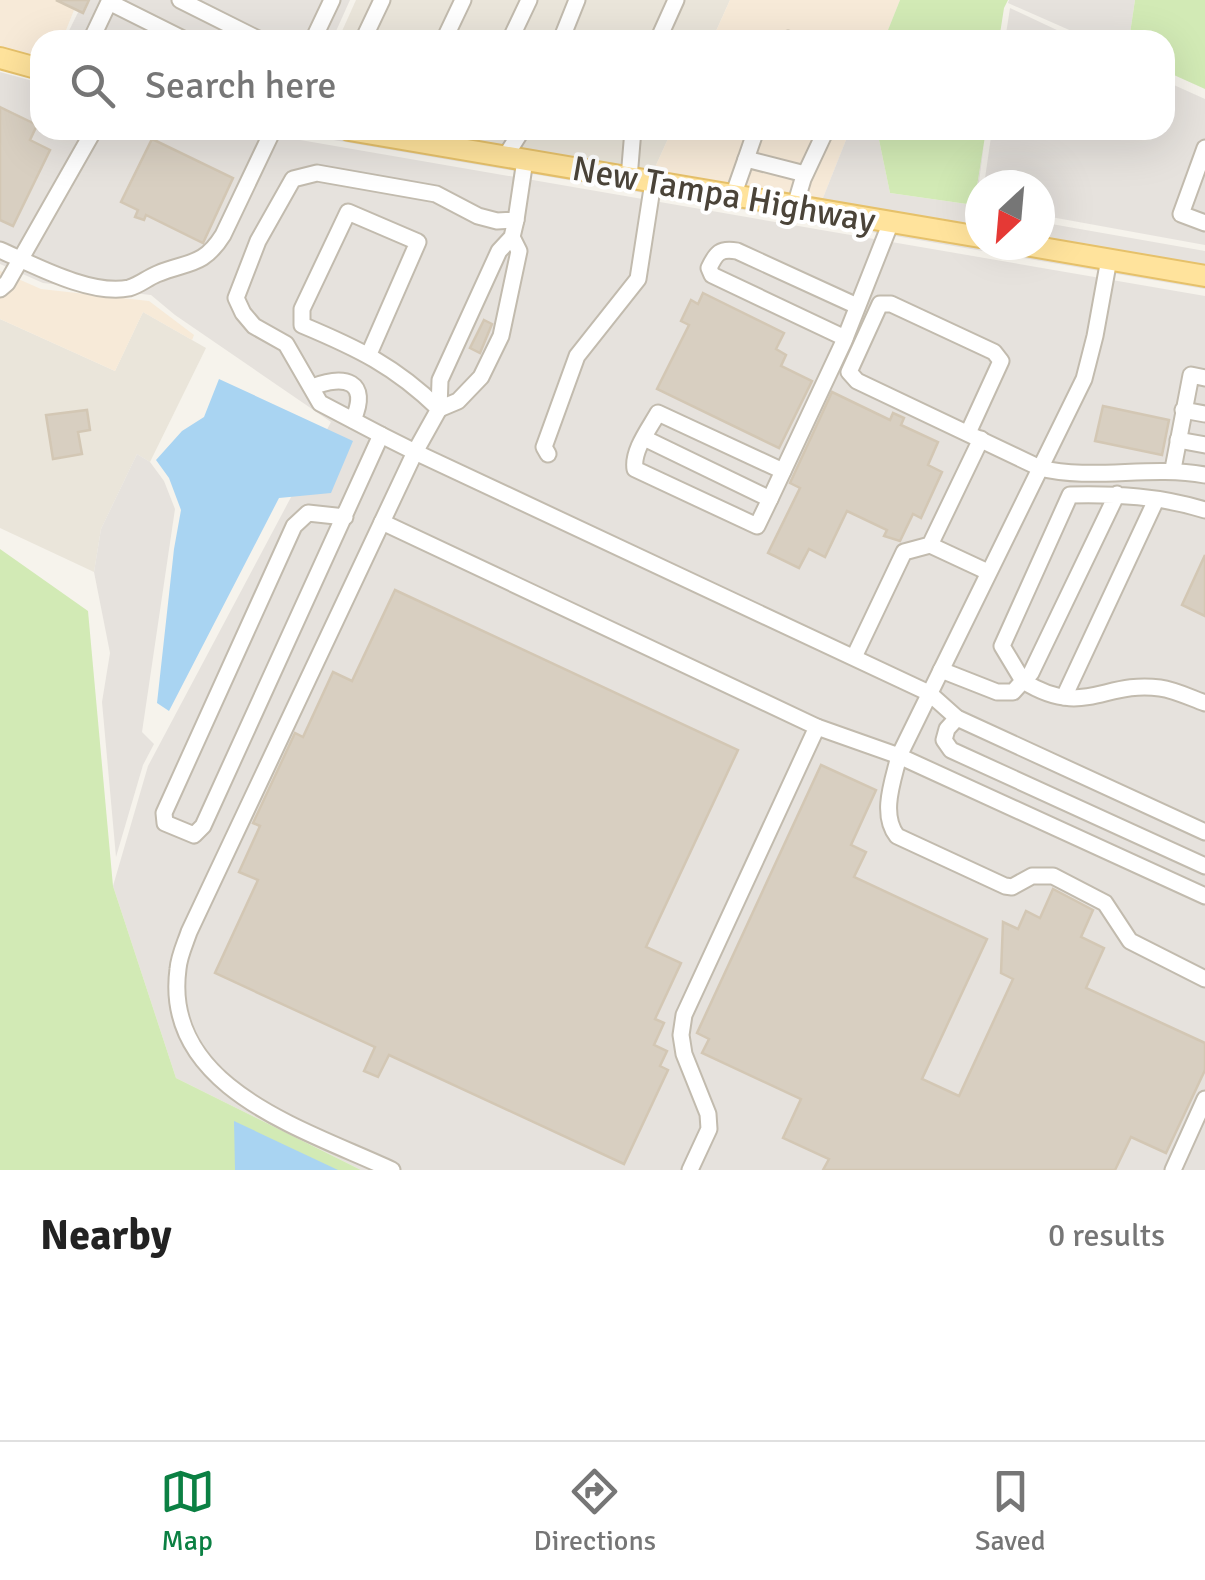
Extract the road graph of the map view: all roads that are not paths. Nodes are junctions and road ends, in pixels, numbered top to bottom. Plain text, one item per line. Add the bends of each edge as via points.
1 (180, 0) edge
2 (332, 0) edge
3 (382, 0) edge
4 (463, 0) edge
5 (528, 0) edge
6 (578, 0) edge
7 (676, 0) edge
8 (123, 4) edge
9 (96, 30) edge
10 (168, 30) edge
11 (240, 30) edge
12 (317, 30) edge
13 (368, 30) edge
14 (449, 30) edge
15 (514, 30) edge
16 (564, 30) edge
17 (662, 30) edge
18 (0, 59) edge
19 (30, 66) edge
20 (88, 140) edge
21 (268, 140) edge
22 (442, 140) edge
23 (520, 140) edge
24 (633, 140) edge
25 (753, 140) edge
26 (821, 140) edge
27 (1205, 148) edge
28 (515, 158) junction
29 (746, 159) junction
30 (805, 174) junction
31 (628, 178) junction
32 (653, 182) junction
33 (733, 196) junction
34 (795, 206) junction
35 (516, 220) junction
36 (891, 222) junction
37 (1205, 224) edge
38 (965, 234) edge
39 (512, 237) junction
40 (0, 250) edge
41 (1055, 250) edge
42 (19, 259) junction
43 (1109, 259) junction
44 (1205, 276) edge
45 (0, 289) edge
46 (857, 306) junction
47 (846, 338) junction
48 (369, 354) junction
49 (1198, 376) edge
50 (312, 387) junction
51 (438, 408) junction
52 (1183, 410) junction
53 (1205, 414) edge
54 (353, 420) junction
55 (381, 435) junction
56 (974, 436) junction
57 (644, 438) junction
58 (1178, 440) junction
59 (1205, 445) edge
60 (415, 452) junction
61 (548, 454) dead end
62 (1040, 468) junction
63 (1172, 469) junction
64 (783, 471) junction
65 (1205, 475) edge
66 (1117, 494) junction
67 (770, 500) junction
68 (1156, 500) junction
69 (1205, 510) edge
70 (345, 516) junction
71 (382, 522) junction
72 (930, 545) junction
73 (988, 572) junction
74 (854, 657) junction
75 (941, 670) junction
76 (1023, 681) junction
77 (929, 693) junction
78 (1064, 697) junction
79 (1205, 703) edge
80 (956, 718) junction
81 (817, 727) junction
82 (899, 756) junction
83 (1205, 832) edge
84 (1205, 866) edge
85 (1205, 896) edge
86 (1205, 979) edge
87 (1205, 1098) edge
88 (392, 1170) edge
89 (690, 1170) edge
90 (1173, 1170) edge

1 - 11 lane
2 - 12 lane
3 - 13 lane
4 - 14 lane
5 - 15 lane
6 - 16 lane
7 - 17 lane
8 - 9 lane via 109,2
8 - 10 lane
18 - 19 main road
20 - 42 lane
21 - 42 lane via 214,251 198,262 126,288 80,282
22 - 28 main road, New Tampa Highway
23 - 28 lane
24 - 31 lane
25 - 29 lane
26 - 30 lane
27 - 37 lane via 1181,214
28 - 31 main road, New Tampa Highway
28 - 35 lane
29 - 30 lane
29 - 33 lane
30 - 34 lane
31 - 32 main road, New Tampa Highway
32 - 33 main road, New Tampa Highway
32 - 61 lane via 638,279 577,356 544,447
33 - 34 main road, New Tampa Highway
34 - 36 main road, New Tampa Highway
35 - 39 lane
35 - 50 lane via 478,216 436,194 317,173 293,179 258,240 236,298 254,326 286,344
36 - 38 main road, New Tampa Highway
36 - 46 lane
39 - 51 lane via 440,380
39 - 51 lane via 519,251 501,336 482,377
40 - 42 lane
41 - 43 main road
42 - 45 lane
43 - 44 main road
43 - 62 lane via 1084,379
46 - 47 lane
46 - 47 lane via 737,251 717,253 708,268
47 - 64 lane
48 - 48 lane via 302,325 302,309 348,212 418,242
48 - 51 lane
49 - 52 lane
50 - 54 lane via 320,403
50 - 54 lane via 336,380 352,384 360,401
51 - 60 lane
52 - 53 lane
52 - 58 lane
54 - 55 lane
55 - 60 lane
55 - 70 lane
56 - 56 lane via 849,372 880,304 994,352 1001,361
56 - 62 lane
56 - 72 lane
57 - 64 lane via 658,413
57 - 67 lane
57 - 67 lane via 635,469 756,526
58 - 59 lane
58 - 63 lane
60 - 71 lane
60 - 74 lane
62 - 63 lane via 1066,474
62 - 73 lane
63 - 65 lane
64 - 67 lane
66 - 68 lane
66 - 76 lane
66 - 76 lane via 1070,495 1002,646
68 - 69 lane
68 - 78 lane
70 - 70 lane via 203,826 194,835 165,823 294,526 308,513
71 - 81 lane
71 - 88 lane via 189,932 177,991 194,1045 216,1078 242,1099
72 - 73 lane
72 - 74 lane via 904,552
73 - 75 lane
74 - 77 lane
75 - 76 lane via 997,692 1013,692
75 - 77 lane
76 - 78 lane
77 - 80 lane
77 - 82 lane
78 - 79 lane via 1159,688
80 - 83 lane
80 - 84 lane via 944,740 951,750
81 - 82 lane
81 - 89 lane via 684,1015 684,1054 709,1130
82 - 85 lane
82 - 86 lane via 888,816 897,836 1012,888 1032,876 1053,876 1106,903 1130,941
87 - 90 lane

